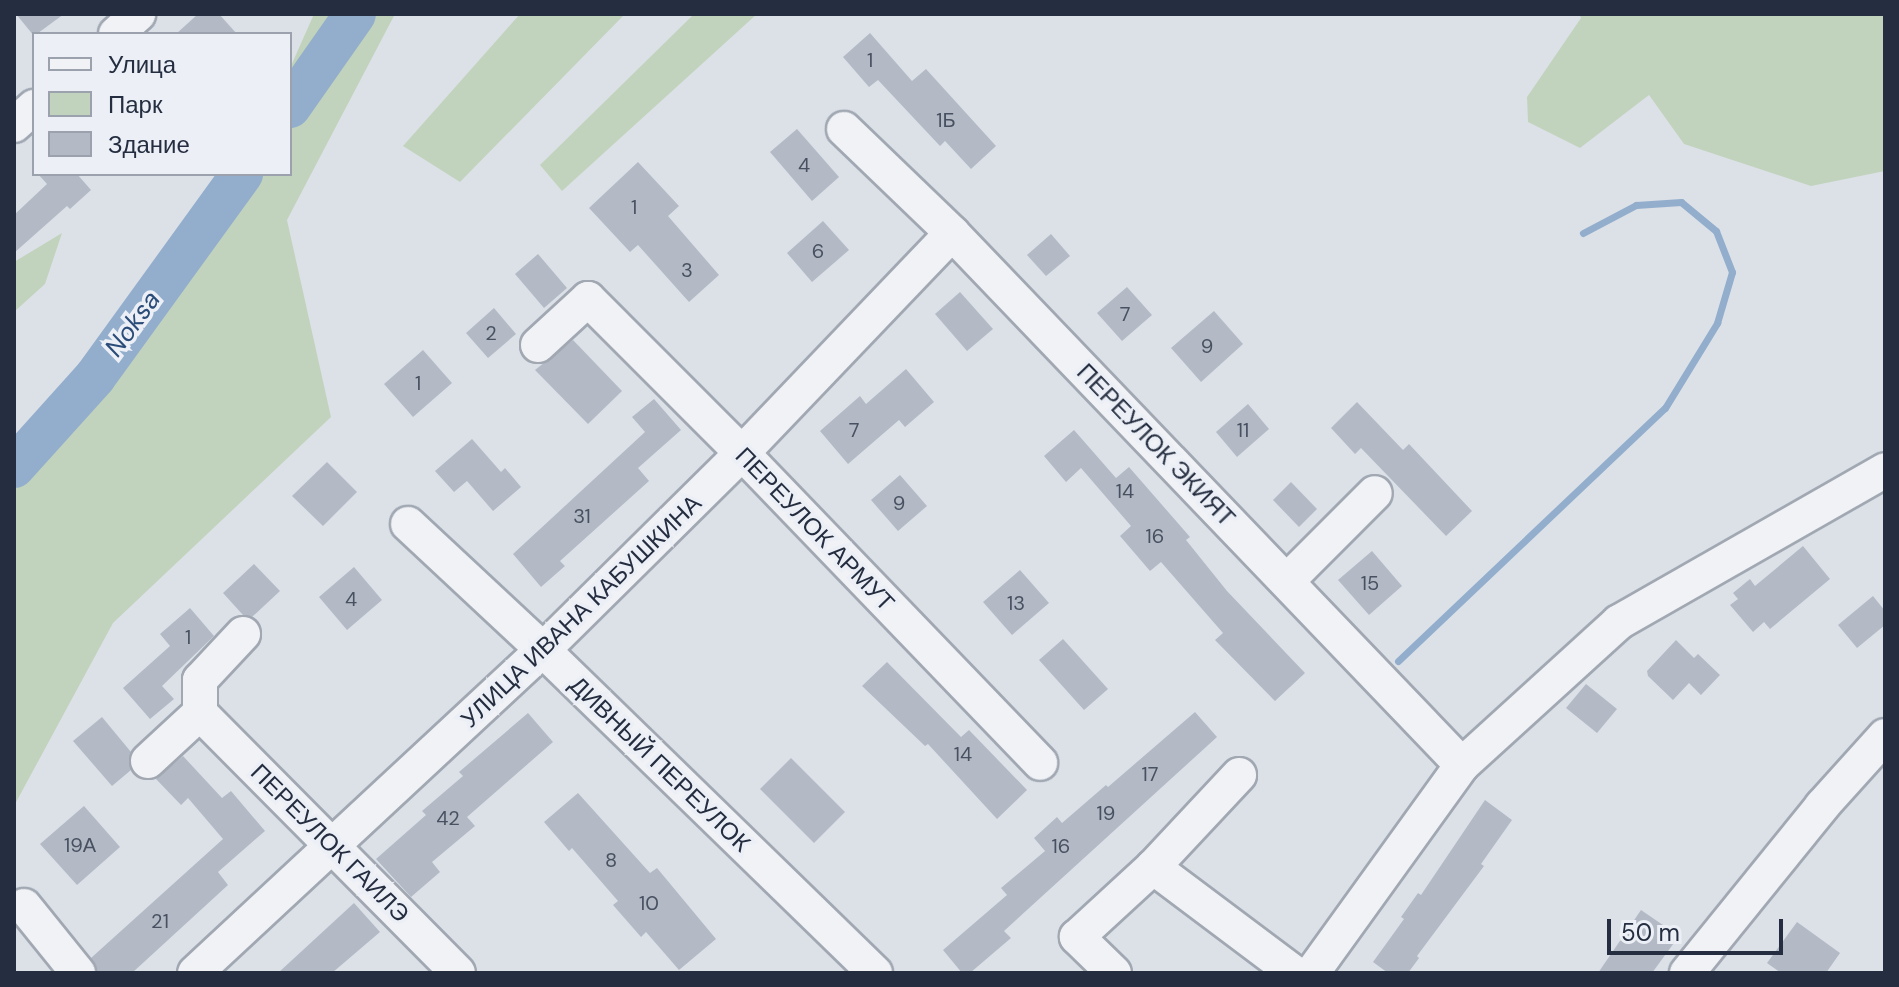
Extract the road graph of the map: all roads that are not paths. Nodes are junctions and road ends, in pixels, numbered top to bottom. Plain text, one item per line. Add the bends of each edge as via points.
1 (138, 14) edge
2 (118, 32) edge
3 (32, 109) edge
4 (14, 125) edge
5 (844, 129) dead end
6 (952, 233) junction
7 (538, 345) dead end
8 (742, 453) junction
9 (1885, 470) edge
10 (1375, 493) dead end
11 (408, 524) dead end
12 (1287, 581) junction
13 (243, 634) dead end
14 (543, 650) junction
15 (200, 713) junction
16 (1885, 736) edge
17 (148, 761) dead end
18 (1040, 763) dead end
19 (1462, 765) junction
20 (1239, 775) dead end
21 (332, 843) junction
22 (1153, 867) junction
23 (24, 906) dead end
24 (78, 973) edge
25 (195, 973) edge
26 (458, 973) edge
27 (875, 973) edge
28 (1114, 973) edge
29 (1294, 973) edge
30 (1312, 973) edge
31 (1687, 973) edge

1 - 2 street
3 - 4 street
5 - 6 street, ПЕРЕУЛОК ЭКИЯТ
6 - 8 street, УЛИЦА ИВАНА КАБУШКИНА
6 - 12 street, ПЕРЕУЛОК ЭКИЯТ
7 - 8 street, ПЕРЕУЛОК АРМУТ via 588,299
8 - 14 street, УЛИЦА ИВАНА КАБУШКИНА
8 - 18 street, ПЕРЕУЛОК АРМУТ
9 - 19 street via 1619,622
10 - 12 street
11 - 14 street, ДИВНЫЙ ПЕРЕУЛОК
12 - 19 street, ПЕРЕУЛОК ЭКИЯТ
13 - 15 street via 200,680
14 - 21 street, УЛИЦА ИВАНА КАБУШКИНА
14 - 27 street, ДИВНЫЙ ПЕРЕУЛОК
15 - 17 street
15 - 21 street, ПЕРЕУЛОК ГАИЛЭ
16 - 31 street
19 - 30 street
20 - 22 street
21 - 25 street, УЛИЦА ИВАНА КАБУШКИНА
21 - 26 street, ПЕРЕУЛОК ГАИЛЭ
22 - 28 street via 1077,937
22 - 29 street
23 - 24 street

